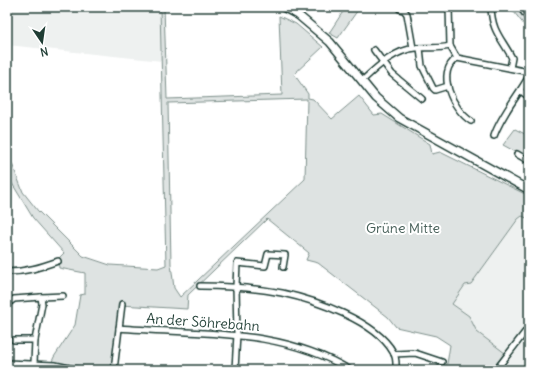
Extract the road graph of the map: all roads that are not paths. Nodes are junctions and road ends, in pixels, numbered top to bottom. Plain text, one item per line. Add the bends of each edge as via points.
1 (283, 7) edge
2 (449, 7) edge
3 (491, 7) edge
4 (520, 7) edge
5 (400, 9) dead end
6 (529, 18) edge
7 (450, 46) junction
8 (413, 48) junction
9 (420, 48) junction
10 (374, 50) dead end
11 (457, 58) junction
12 (383, 63) junction
13 (510, 68) junction
14 (529, 72) edge
15 (529, 76) edge
16 (362, 81) junction
17 (448, 86) junction
18 (521, 91) junction
19 (529, 97) edge
20 (422, 99) dead end
21 (471, 121) dead end
22 (494, 136) dead end
23 (517, 154) dead end
24 (529, 161) edge
25 (529, 190) edge
26 (58, 260) dead end
27 (283, 267) dead end
28 (7, 272) edge
29 (200, 286) dead end
30 (236, 286) junction
31 (63, 296) dead end
32 (41, 297) junction
33 (10, 302) dead end
34 (122, 304) dead end
35 (529, 327) edge
36 (119, 328) junction
37 (237, 334) junction
38 (14, 340) dead end
39 (35, 340) junction
40 (394, 354) junction
41 (442, 362) dead end
42 (7, 363) edge
43 (34, 363) junction
44 (79, 370) edge
45 (114, 370) edge
46 (235, 370) edge
47 (350, 370) edge
48 (396, 370) edge
49 (496, 370) edge

1 - 16 main road via 298,15 332,44
2 - 7 street
3 - 13 street via 496,32 512,58
4 - 6 street
5 - 8 street via 407,14
7 - 9 street
7 - 11 street
8 - 9 street
8 - 12 street via 391,56
9 - 17 street via 422,66 433,88 435,90
10 - 12 street
11 - 13 street
11 - 17 street via 450,63
12 - 16 street
12 - 20 street via 408,89
13 - 14 street
15 - 18 street
16 - 25 main road via 383,106 409,125
17 - 21 street via 458,109
18 - 19 street
18 - 22 street
23 - 24 street
26 - 28 street via 36,269
27 - 30 street via 285,255 268,254 265,266 239,262 236,266
29 - 30 street
30 - 37 street
30 - 40 street via 282,293 338,312 364,325 380,337
31 - 32 street
32 - 33 street via 14,299
32 - 39 street via 41,312
34 - 36 street
35 - 49 street
36 - 37 street, An der Söhrebahn
36 - 45 street
37 - 46 street
37 - 47 street, An der Söhrebahn via 261,337 307,349
38 - 39 street
39 - 43 street
40 - 41 street via 415,352
40 - 48 street
42 - 43 street
43 - 44 street

